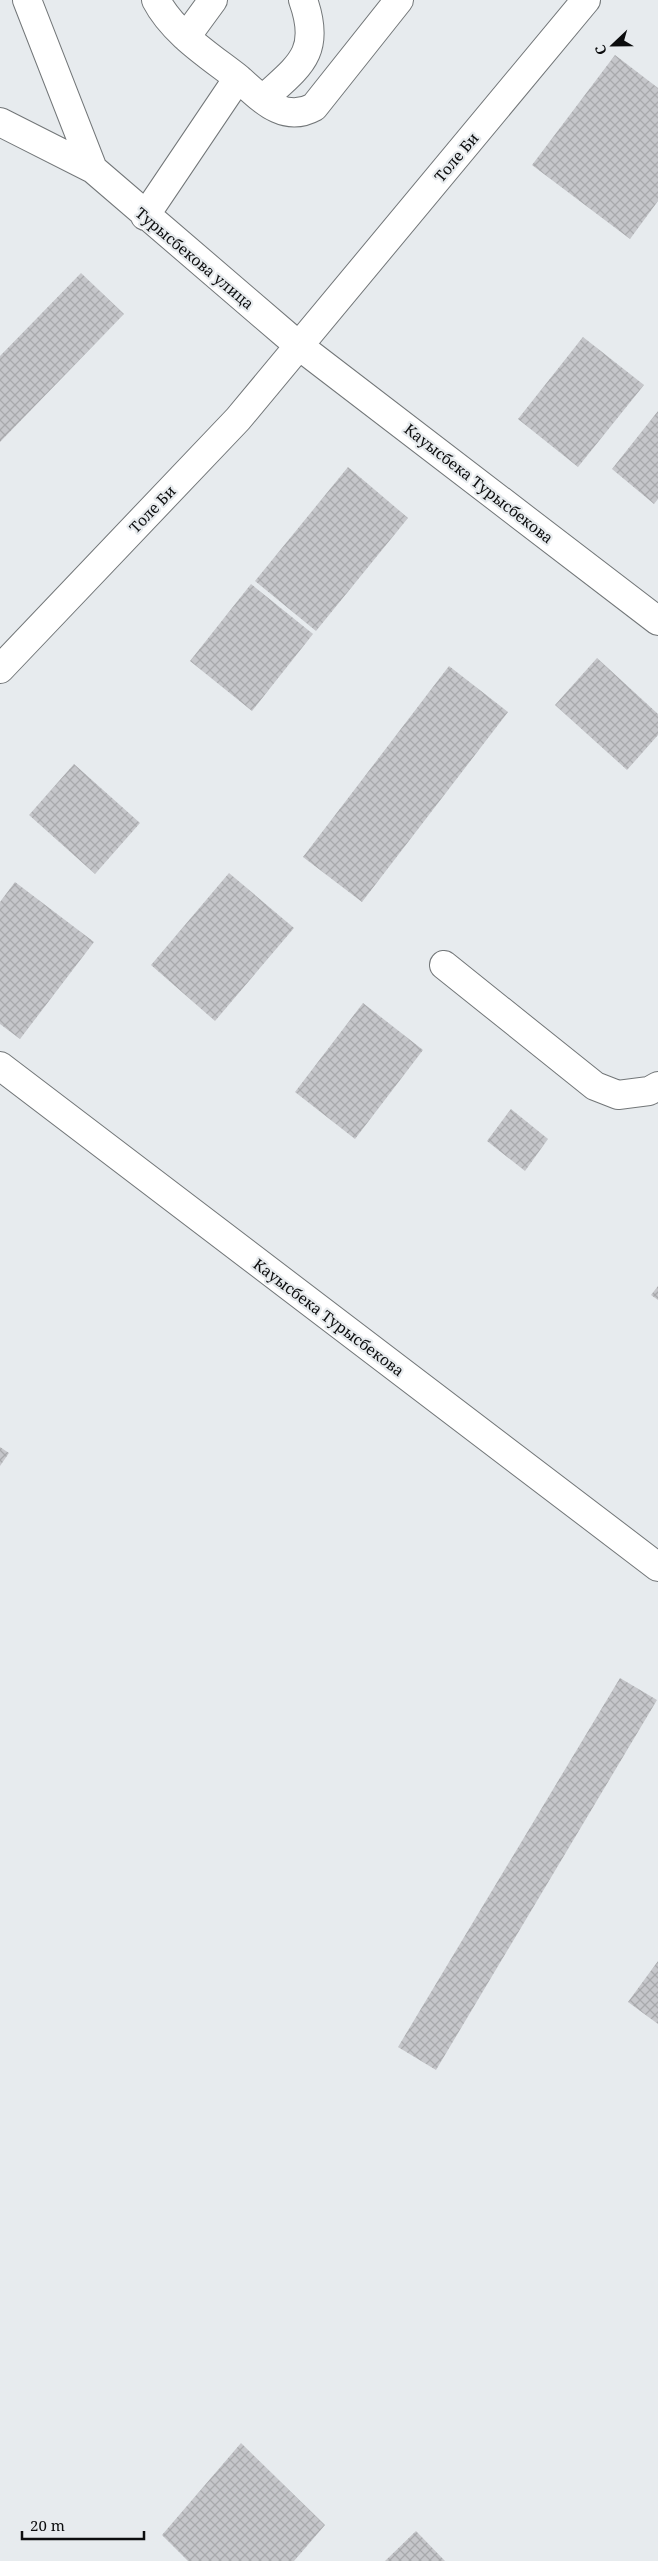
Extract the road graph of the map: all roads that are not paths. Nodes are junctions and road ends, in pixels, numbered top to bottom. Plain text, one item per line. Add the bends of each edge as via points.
1 (27, 0) edge
2 (156, 0) edge
3 (213, 0) edge
4 (304, 0) edge
5 (399, 0) edge
6 (586, 0) edge
7 (186, 37) junction
8 (238, 78) junction
9 (263, 100) junction
10 (0, 122) edge
11 (93, 169) junction
12 (145, 216) junction
13 (298, 346) junction
14 (658, 621) edge
15 (0, 669) edge
16 (444, 965) dead end
17 (0, 1066) edge
18 (658, 1086) edge
19 (658, 1567) edge

1 - 11 street
2 - 7 street via 164,15
3 - 7 street
4 - 9 street via 311,21 310,44 300,65
5 - 9 street via 314,107 306,112 288,114
6 - 13 street, Толе Би
7 - 8 street
8 - 9 street
8 - 12 street
10 - 11 street
11 - 12 street, Турысбекова улица
12 - 13 street, Турысбекова улица
13 - 14 street, Кауысбека Турысбекова
13 - 15 street, Толе Би via 238,419
16 - 18 street via 595,1086 618,1095 650,1091
17 - 19 street, Кауысбека Турысбекова

